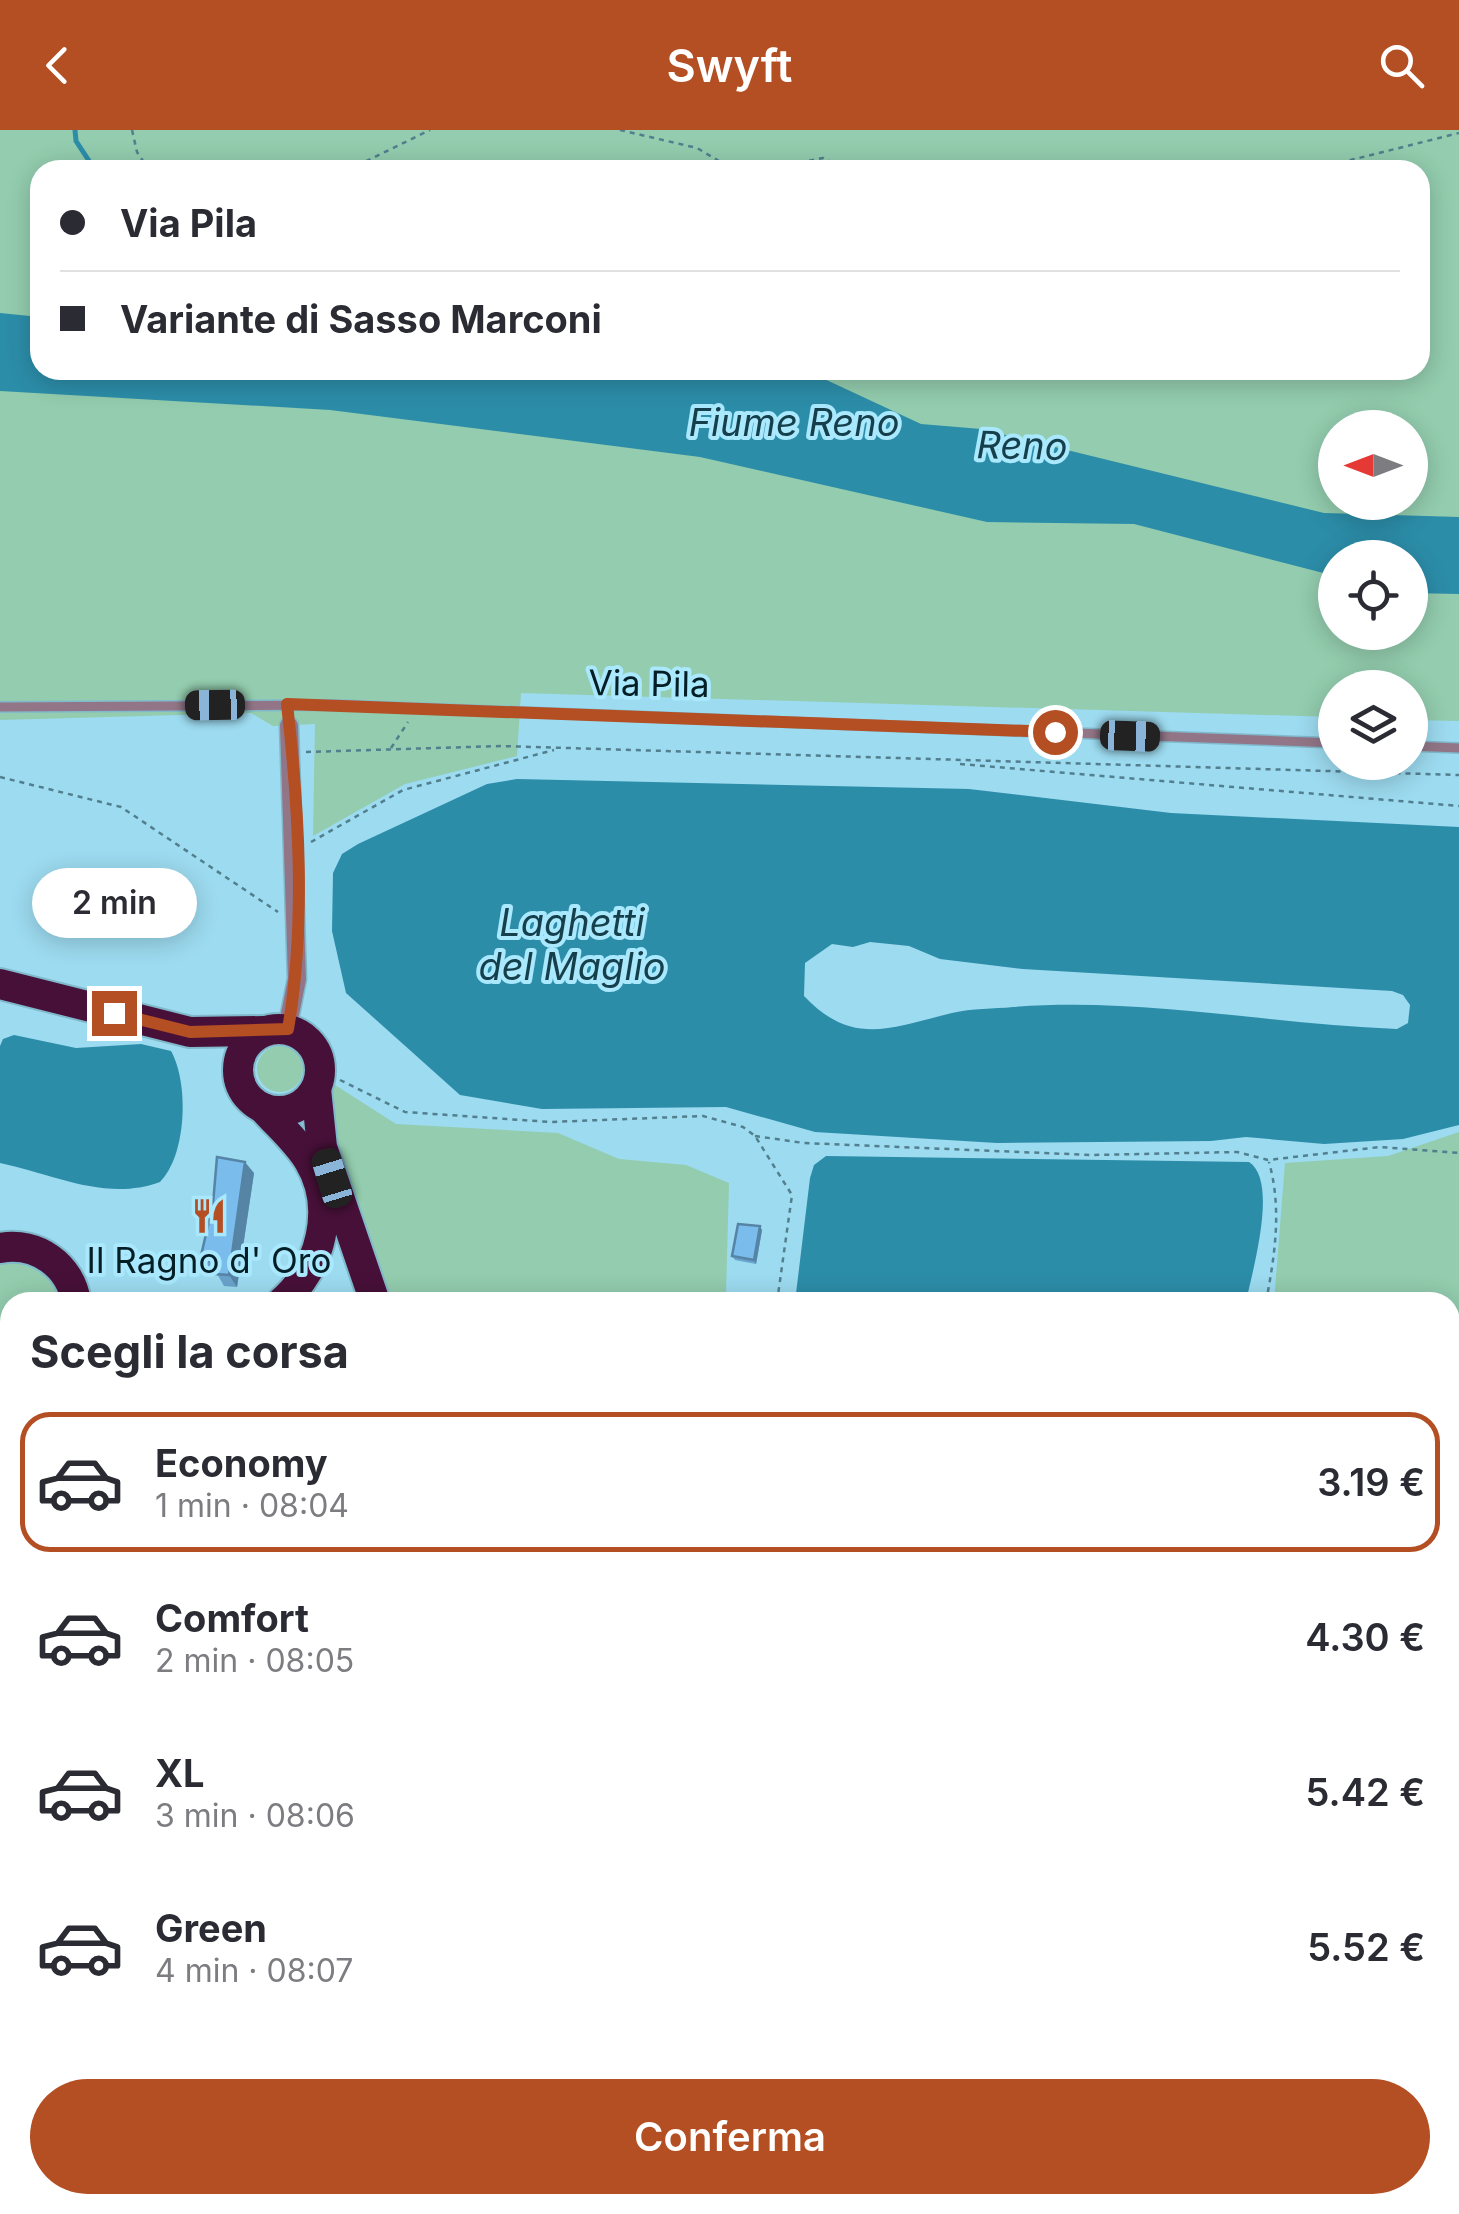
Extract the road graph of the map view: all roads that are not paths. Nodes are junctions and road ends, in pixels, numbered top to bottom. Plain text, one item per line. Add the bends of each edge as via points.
1 (287, 704) junction
2 (0, 708) edge
3 (289, 726) joint
4 (1318, 742) edge
5 (1428, 747) edge
6 (1459, 748) edge
7 (0, 984) edge
8 (276, 1030) junction
9 (190, 1032) junction
10 (238, 1073) junction
11 (318, 1079) junction
12 (263, 1108) junction
13 (0, 1248) edge
14 (74, 1292) edge
15 (290, 1292) edge
16 (372, 1292) edge

1 - 2 lane, Via Pila
1 - 3 lane
1 - 4 lane, Via Pila
3 - 8 street via 297,979
5 - 6 lane
7 - 9 highway
8 - 9 highway
8 - 10 highway via 244,1048
8 - 11 highway via 314,1048
9 - 10 highway
10 - 12 highway via 246,1094
11 - 12 highway via 299,1106
11 - 16 highway via 322,1147
12 - 15 highway via 309,1160 322,1200 320,1241
13 - 14 highway via 43,1254

